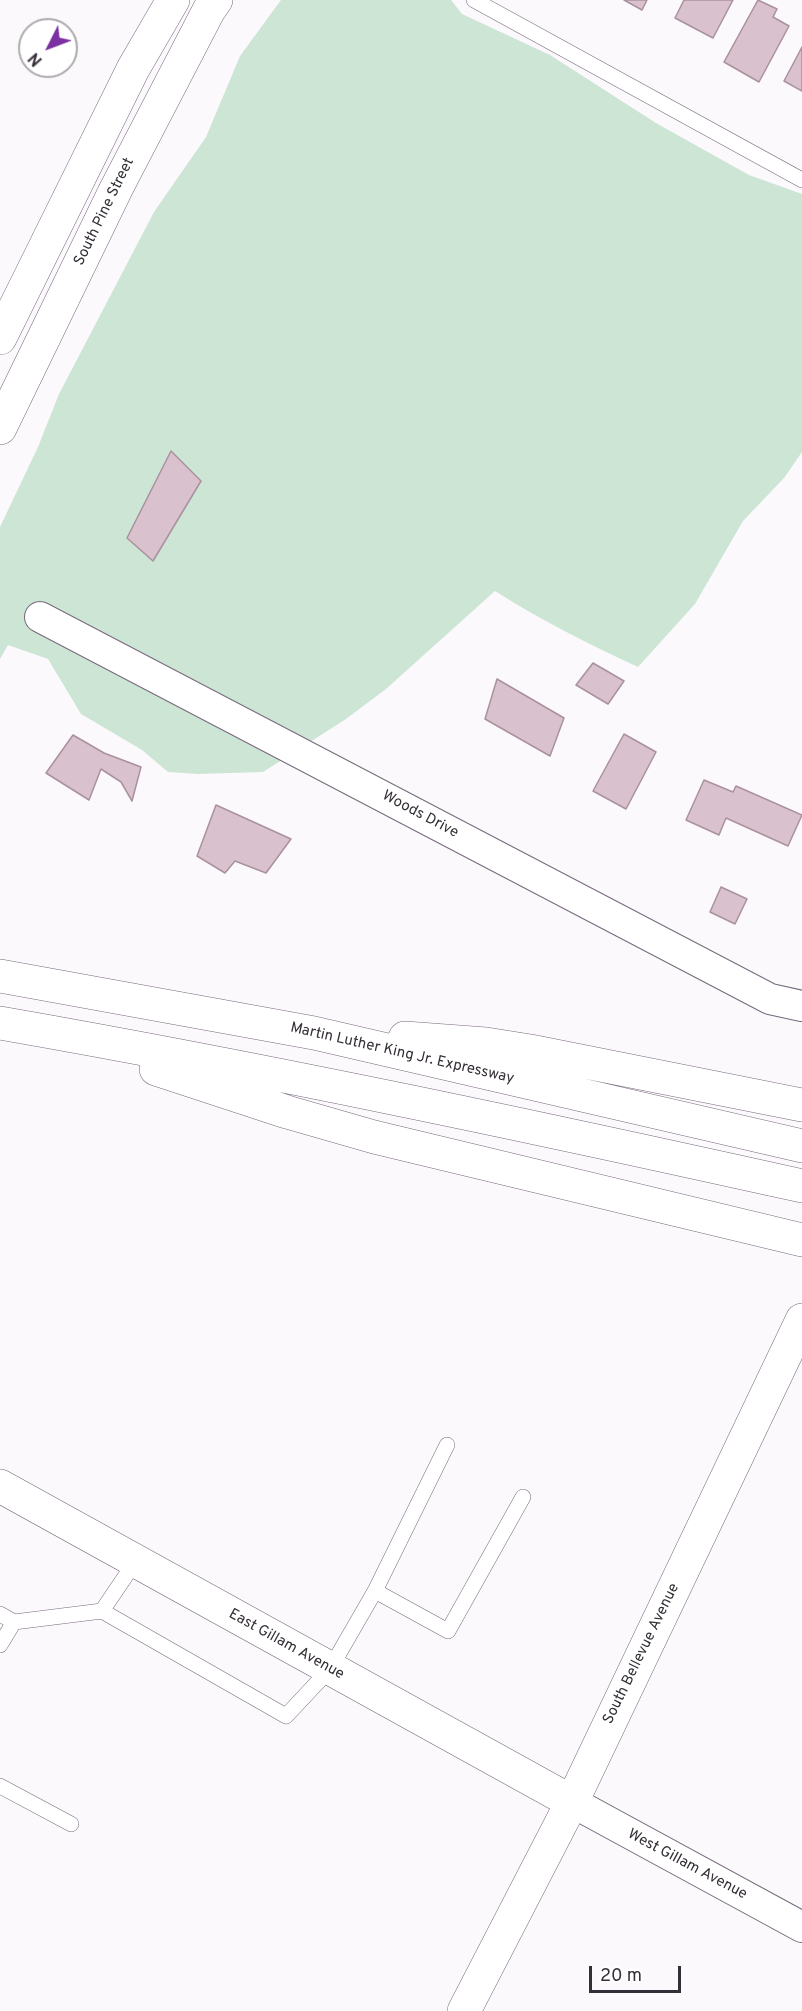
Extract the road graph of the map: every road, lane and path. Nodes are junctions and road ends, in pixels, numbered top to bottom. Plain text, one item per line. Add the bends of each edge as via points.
1 (173, 0) edge
2 (216, 0) edge
3 (474, 0) edge
4 (802, 180) edge
5 (0, 338) edge
6 (0, 428) edge
7 (40, 617) dead end
8 (0, 976) edge
9 (802, 1006) edge
10 (0, 1023) edge
11 (32, 1028) junction
12 (314, 1033) junction
13 (802, 1105) edge
14 (802, 1146) edge
15 (802, 1186) edge
16 (802, 1240) edge
17 (798, 1338) edge
18 (447, 1445) dead end
19 (0, 1486) edge
20 (523, 1497) dead end
21 (135, 1562) junction
22 (375, 1592) junction
23 (102, 1611) junction
24 (0, 1614) edge
25 (14, 1622) junction
26 (0, 1645) edge
27 (330, 1669) junction
28 (0, 1786) edge
29 (572, 1802) junction
30 (71, 1824) dead end
31 (802, 1927) edge
32 (470, 1998) edge

1 - 5 main road via 133,69
2 - 6 main road, South Pine Street via 116,189
3 - 4 lane
7 - 9 street, Woods Drive via 770,999
8 - 12 main road, Martin Luther King Jr. Expressway
10 - 11 main road
11 - 15 main road via 305,1079
11 - 16 main road via 374,1137
12 - 13 main road via 486,1044
12 - 14 main road, Martin Luther King Jr. Expressway
17 - 29 main road, South Bellevue Avenue
18 - 22 lane
19 - 21 main road, East Gillam Avenue
20 - 22 lane via 448,1631
21 - 23 lane
21 - 27 main road, East Gillam Avenue
22 - 27 lane
23 - 25 lane
23 - 27 lane via 286,1716
24 - 25 lane
25 - 26 lane
27 - 29 main road, East Gillam Avenue
28 - 30 lane
29 - 31 street, West Gillam Avenue
29 - 32 main road, South Bellevue Avenue

